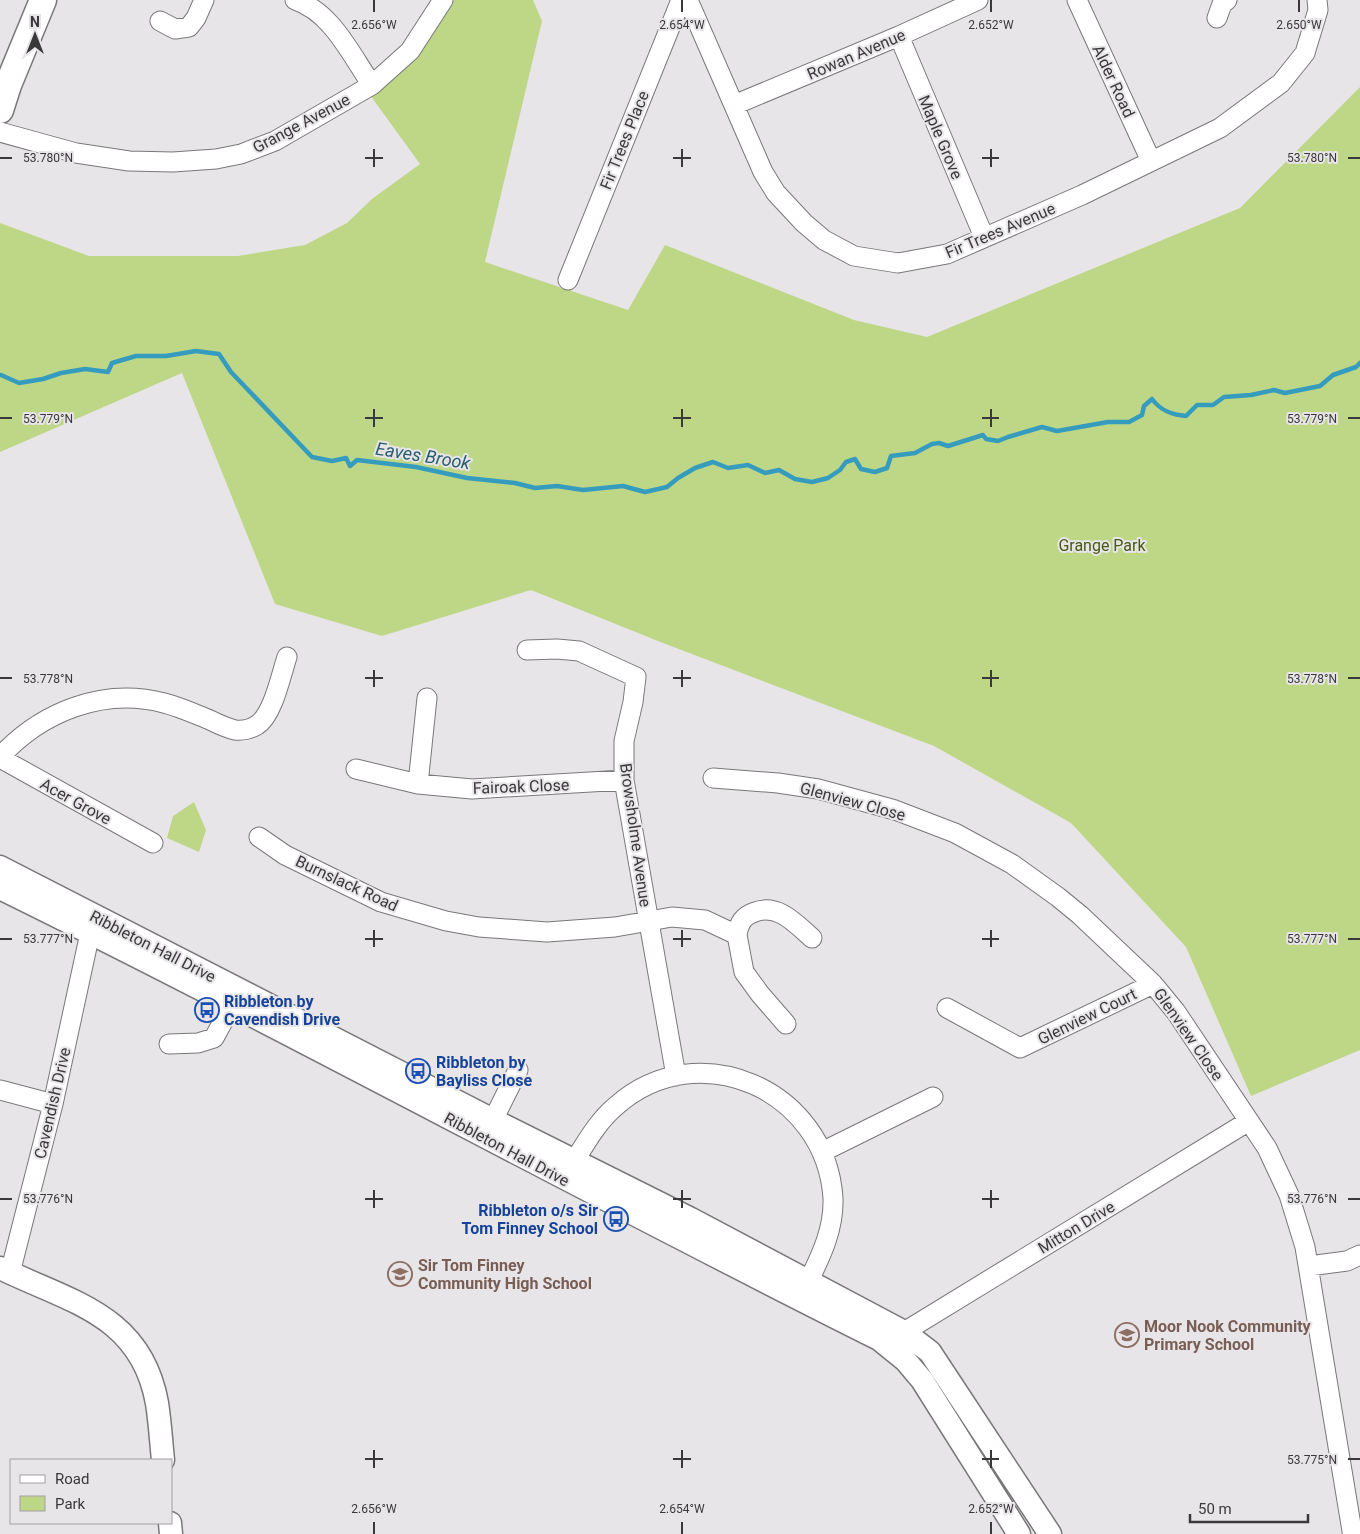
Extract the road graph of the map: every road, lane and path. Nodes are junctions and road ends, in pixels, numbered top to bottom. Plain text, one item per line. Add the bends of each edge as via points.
1 (43, 0) edge
2 (204, 0) edge
3 (295, 0) edge
4 (443, 0) edge
5 (681, 0) edge
6 (688, 0) edge
7 (978, 0) edge
8 (1076, 0) edge
9 (1227, 0) edge
10 (1317, 0) edge
11 (1217, 18) dead end
12 (160, 21) dead end
13 (899, 36) junction
14 (372, 85) junction
15 (734, 105) junction
16 (0, 110) edge
17 (0, 132) edge
18 (1151, 161) junction
19 (984, 237) junction
20 (568, 280) dead end
21 (527, 650) dead end
22 (288, 657) dead end
23 (427, 698) dead end
24 (0, 758) edge
25 (356, 769) dead end
26 (713, 778) dead end
27 (624, 780) junction
28 (418, 784) junction
29 (259, 837) dead end
30 (153, 844) dead end
31 (0, 867) edge
32 (0, 888) edge
33 (648, 922) junction
34 (94, 925) junction
35 (736, 935) junction
36 (812, 938) dead end
37 (1153, 984) junction
38 (230, 1004) junction
39 (947, 1008) dead end
40 (262, 1011) junction
41 (786, 1024) dead end
42 (169, 1044) dead end
43 (518, 1070) dead end
44 (676, 1076) junction
45 (0, 1090) edge
46 (933, 1098) dead end
47 (53, 1104) junction
48 (493, 1120) junction
49 (1249, 1121) junction
50 (822, 1152) junction
51 (570, 1170) junction
52 (691, 1219) junction
53 (681, 1240) junction
54 (1360, 1255) edge
55 (1309, 1266) junction
56 (5, 1270) edge
57 (805, 1290) junction
58 (898, 1341) junction
59 (163, 1459) edge
60 (1354, 1531) edge
61 (1019, 1534) edge
62 (1050, 1534) edge

1 - 16 main road
2 - 12 street via 189,27 175,29
3 - 14 street via 323,16
4 - 14 street, Grange Avenue via 410,51
5 - 20 street, Fir Trees Place
6 - 15 street, Fir Trees Avenue
7 - 13 street, Rowan Avenue
8 - 18 street, Alder Road
9 - 11 street
10 - 18 street, Fir Trees Avenue via 1318,10 1305,53 1281,83 1220,128
13 - 15 street, Rowan Avenue
13 - 19 street, Maple Grove
14 - 17 street, Grange Avenue via 276,141 216,159 129,161 76,152
15 - 19 street, Fir Trees Avenue via 763,172 776,193 824,240 854,256 898,263 947,254
18 - 19 street, Fir Trees Avenue
21 - 27 street, Browsholme Avenue via 579,651 636,677 624,741
22 - 24 street via 267,714 251,728 235,730 164,703 105,700 52,716 23,734
23 - 28 street
24 - 30 street, Acer Grove
25 - 28 street, Fairoak Close
26 - 37 street, Glenview Close via 818,789 894,810 955,833 1012,864 1058,897
27 - 28 street, Fairoak Close via 472,789
27 - 33 street, Browsholme Avenue
29 - 33 street, Burnslack Road via 285,855 381,902 446,921 547,932
31 - 34 street, Ribbleton Hall Drive
32 - 34 street, Ribbleton Hall Drive
33 - 35 street, Burnslack Road via 672,917 705,920
33 - 44 street, Browsholme Avenue
34 - 38 street, Ribbleton Hall Drive
34 - 40 street, Ribbleton Hall Drive
34 - 47 street, Cavendish Drive
35 - 36 street via 744,918 759,910 774,910
35 - 41 street via 744,972
37 - 39 street, Glenview Court via 1020,1048
37 - 49 street, Glenview Close via 1176,1012
38 - 40 street, Ribbleton Hall Drive
38 - 42 street via 214,1038 198,1043
40 - 48 street, Ribbleton Hall Drive
40 - 51 street, Ribbleton Hall Drive
43 - 48 street, Ribbleton Hall Drive
44 - 50 street via 723,1075 767,1090 805,1123
44 - 51 street via 644,1087 616,1106 594,1131
45 - 47 street
46 - 50 street
47 - 56 street, Cavendish Drive
48 - 51 street, Ribbleton Hall Drive
49 - 55 street, Glenview Close via 1267,1148 1289,1195
49 - 58 street, Mitton Drive
50 - 57 street via 831,1183 832,1215 826,1246
51 - 52 street, Ribbleton Hall Drive
51 - 53 street, Ribbleton Hall Drive
52 - 53 street
52 - 57 street, Ribbleton Hall Drive
53 - 57 street, Ribbleton Hall Drive
54 - 55 street via 1347,1261
55 - 60 street, Glenview Close
56 - 59 street via 90,1309 129,1340 141,1357 157,1403
57 - 58 street, Ribbleton Hall Drive via 879,1339
58 - 61 street, Ribbleton Hall Drive via 905,1360 922,1380
58 - 62 street, Ribbleton Hall Drive via 930,1352

